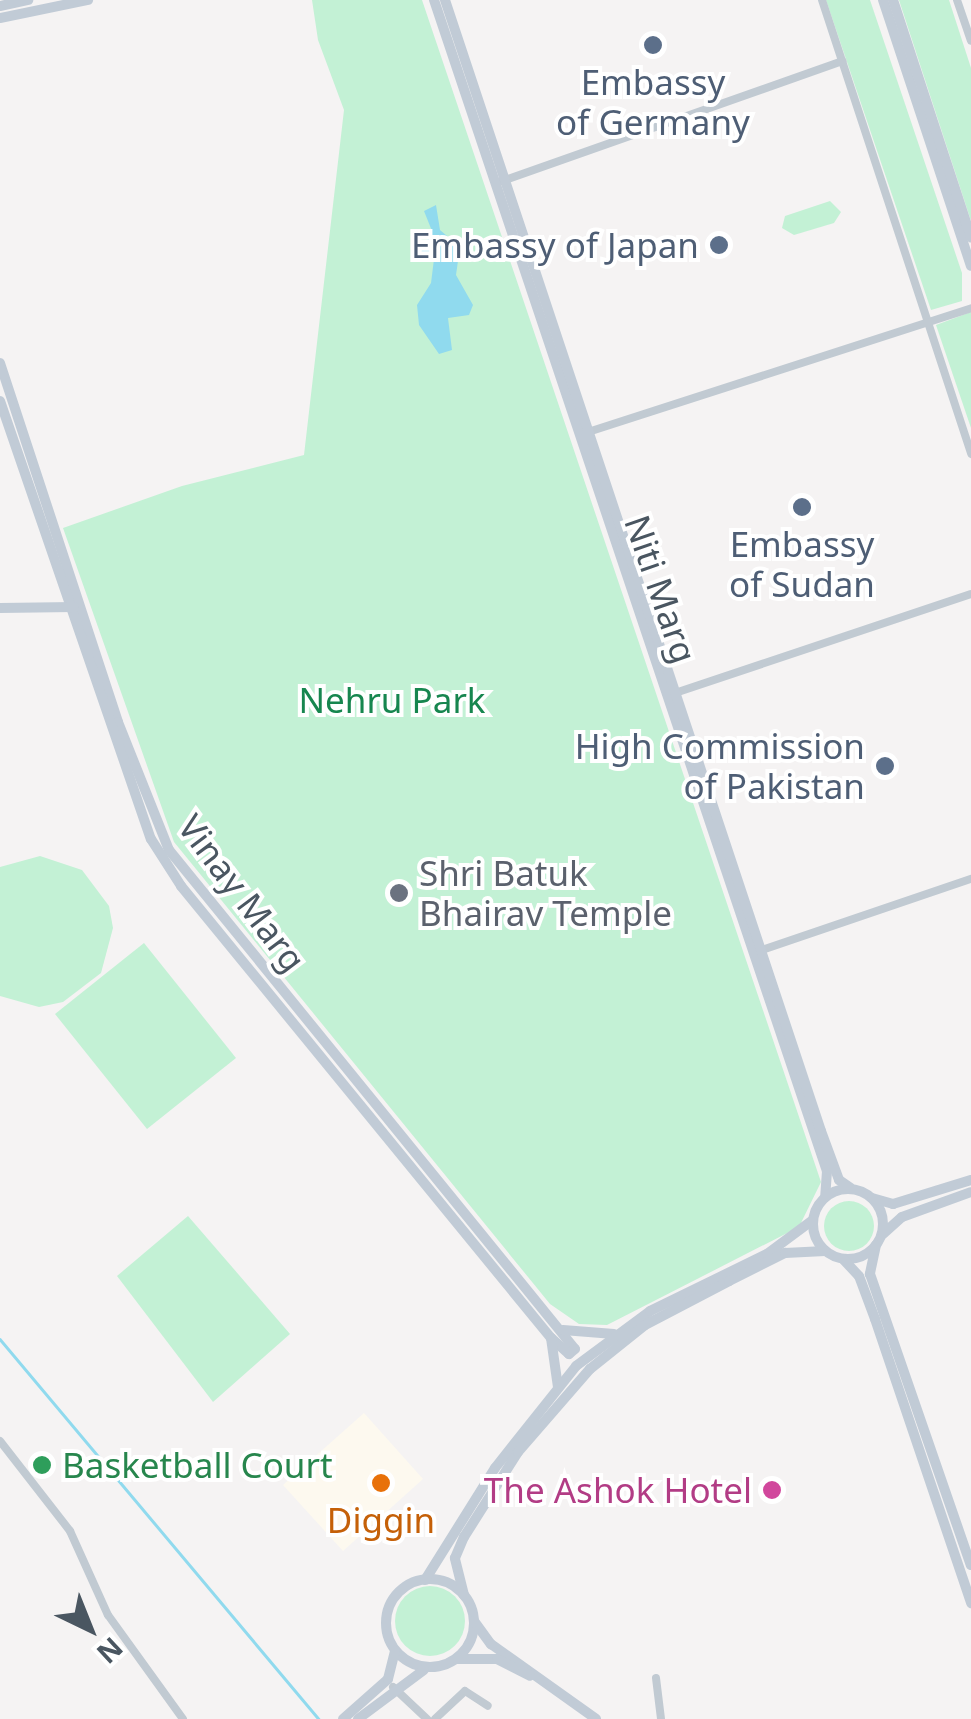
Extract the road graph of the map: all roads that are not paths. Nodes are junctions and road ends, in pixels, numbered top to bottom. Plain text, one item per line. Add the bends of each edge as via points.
1 (28, 0) edge
2 (88, 0) edge
3 (434, 0) edge
4 (445, 0) edge
5 (822, 0) edge
6 (883, 0) edge
7 (893, 0) edge
8 (957, 0) edge
9 (0, 6) edge
10 (0, 18) edge
11 (968, 20) edge
12 (971, 41) edge
13 (842, 61) junction
14 (499, 182) junction
15 (971, 237) edge
16 (971, 266) edge
17 (971, 308) edge
18 (928, 322) junction
19 (0, 362) edge
20 (0, 401) edge
21 (584, 434) junction
22 (971, 454) edge
23 (971, 594) edge
24 (75, 607) junction
25 (0, 608) edge
26 (672, 694) junction
27 (971, 879) edge
28 (762, 950) junction
29 (971, 1180) edge
30 (850, 1188) junction
31 (971, 1192) edge
32 (825, 1197) junction
33 (871, 1197) junction
34 (812, 1220) junction
35 (879, 1240) junction
36 (825, 1251) junction
37 (843, 1259) junction
38 (562, 1329) junction
39 (614, 1334) junction
40 (551, 1338) junction
41 (558, 1387) junction
42 (0, 1441) edge
43 (971, 1565) edge
44 (426, 1580) junction
45 (464, 1595) junction
46 (971, 1604) edge
47 (474, 1620) junction
48 (395, 1651) junction
49 (456, 1659) junction
50 (434, 1668) junction
51 (656, 1678) dead end
52 (394, 1688) junction
53 (488, 1706) dead end
54 (590, 1718) edge
55 (183, 1719) edge
56 (343, 1719) edge
57 (358, 1719) edge
58 (427, 1719) edge
59 (436, 1719) edge
60 (660, 1719) edge

1 - 9 main road
2 - 10 main road
3 - 14 main road, Niti Marg
4 - 14 main road, Niti Marg
5 - 13 street
6 - 16 main road
7 - 15 main road
8 - 11 street
11 - 12 street
13 - 14 street
13 - 18 street
14 - 21 main road, Niti Marg
17 - 18 street
18 - 21 street
18 - 22 street
19 - 24 main road, Vinay Marg
20 - 24 main road, Vinay Marg
21 - 26 main road, Niti Marg
23 - 26 street
24 - 25 main road
24 - 38 main road, Vinay Marg via 153,822 177,862
24 - 40 main road, Vinay Marg via 146,826 181,886
26 - 28 main road, Niti Marg
26 - 32 main road, Niti Marg via 827,1171
27 - 28 street
28 - 30 main road, Niti Marg via 834,1168
29 - 33 main road via 893,1204
30 - 32 main road
30 - 33 main road
31 - 35 main road via 902,1217
32 - 34 main road
33 - 35 main road via 882,1212
34 - 36 main road
34 - 39 main road via 767,1254
35 - 37 main road via 860,1258
35 - 43 main road via 870,1274
36 - 37 main road
36 - 45 main road via 785,1253 645,1325 590,1368 518,1452 464,1537 455,1558
37 - 46 main road via 859,1276 876,1319
38 - 39 main road
38 - 40 main road via 573,1353
39 - 41 main road
40 - 41 main road
41 - 44 main road via 495,1468
42 - 55 street via 70,1531 108,1615
44 - 45 main road via 446,1582
44 - 48 main road via 403,1588 389,1607 388,1638
45 - 47 main road
47 - 49 main road
47 - 54 main road via 491,1644
48 - 50 main road
48 - 56 main road via 388,1679
49 - 50 main road
49 - 54 main road via 497,1659
50 - 52 main road
51 - 60 street
52 - 57 main road
52 - 58 street
53 - 59 street via 465,1691

